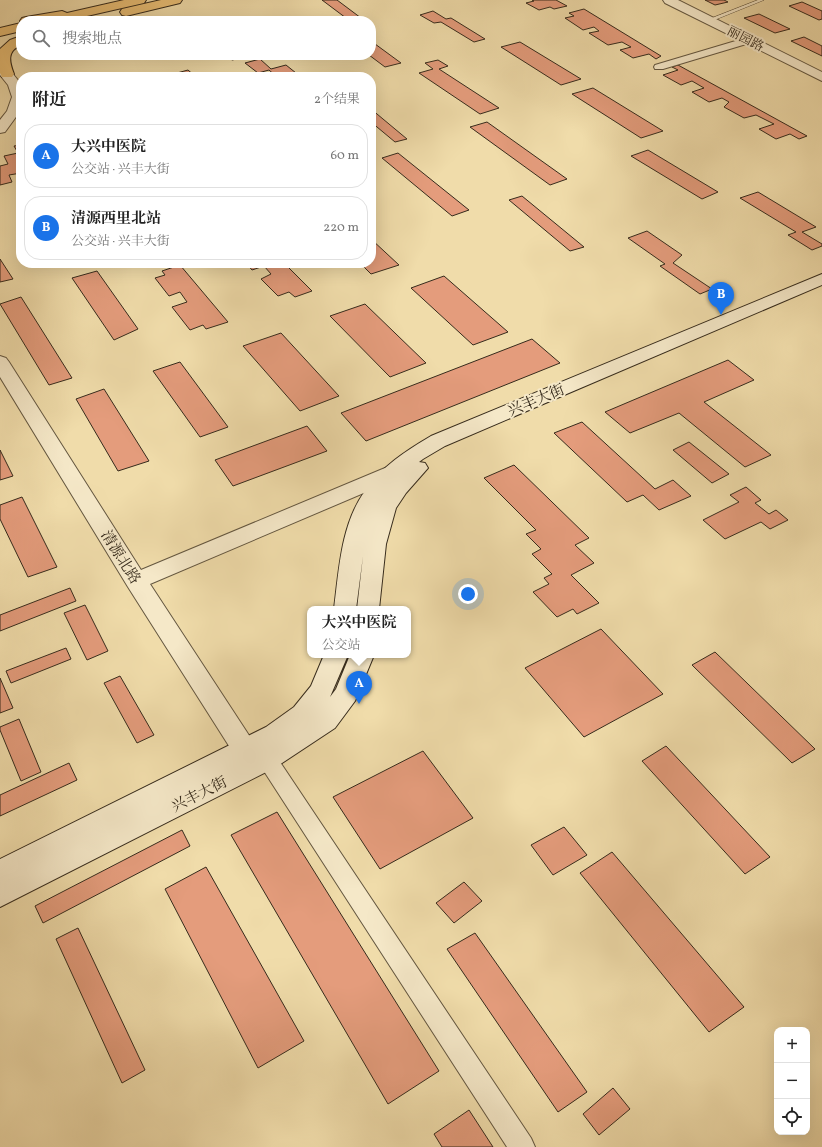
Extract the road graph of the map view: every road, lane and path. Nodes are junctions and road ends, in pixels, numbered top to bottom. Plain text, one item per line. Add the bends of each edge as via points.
1 (140, 0) edge
2 (176, 0) edge
3 (669, 0) edge
4 (762, 0) edge
5 (88, 16) edge
6 (92, 16) edge
7 (710, 20) junction
8 (16, 23) edge
9 (0, 25) edge
10 (16, 28) edge
11 (0, 32) edge
12 (16, 37) edge
13 (749, 40) junction
14 (0, 41) edge
15 (16, 43) edge
16 (659, 67) dead end
17 (4, 70) edge
18 (822, 77) edge
19 (16, 85) edge
20 (16, 106) edge
21 (0, 129) edge
22 (822, 279) edge
23 (822, 292) edge
24 (0, 362) edge
25 (392, 473) junction
26 (136, 581) junction
27 (344, 606) edge
28 (368, 606) edge
29 (335, 658) edge
30 (361, 658) edge
31 (256, 755) junction
32 (0, 872) edge
33 (0, 894) edge
34 (522, 1147) edge

1 - 5 main road
2 - 6 main road
3 - 7 main road, 丽园路
4 - 7 lane
7 - 13 main road, 丽园路
8 - 9 main road
10 - 11 main road
12 - 14 main road
13 - 16 street
13 - 18 main road, 丽园路
15 - 17 main road via 3,53
17 - 19 main road
20 - 21 main road
22 - 25 main road, 兴丰大街 via 438,441 411,457
23 - 28 main road, 兴丰大街 via 495,429 437,455 415,470 386,507 375,544
24 - 26 main road, 清源北路
25 - 26 main road
25 - 27 main road, 兴丰大街 via 371,496 359,522
26 - 31 main road, 清源北路
29 - 31 main road, 兴丰大街 via 321,691 303,714 275,734
30 - 31 main road, 兴丰大街 via 346,694 326,721
31 - 32 main road, 兴丰大街
31 - 33 main road, 兴丰大街
31 - 34 street

